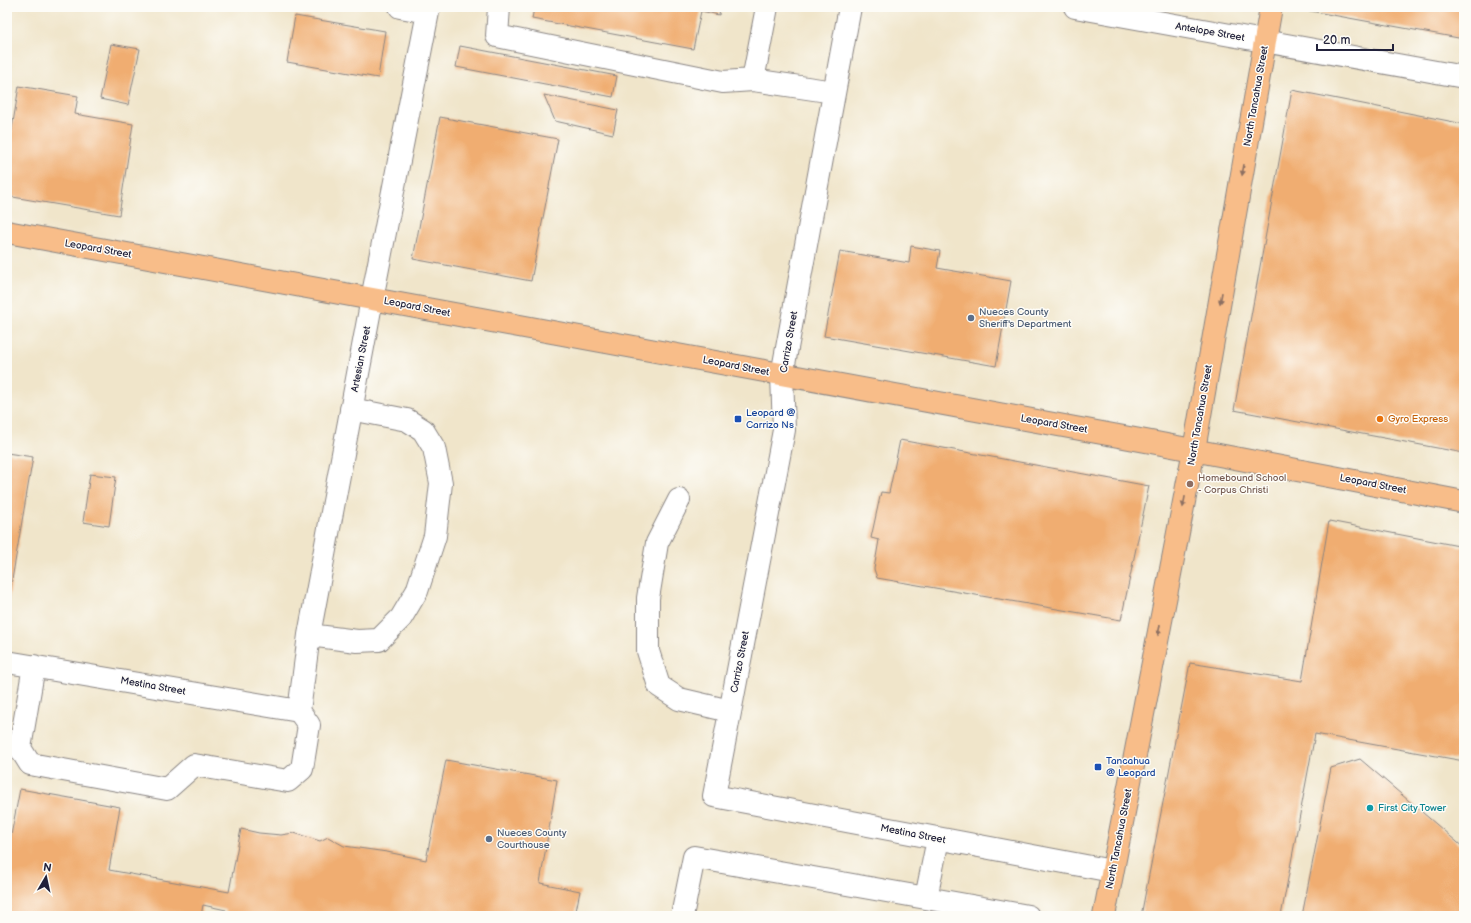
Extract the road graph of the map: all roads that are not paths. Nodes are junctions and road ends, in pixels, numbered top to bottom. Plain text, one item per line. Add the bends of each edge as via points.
1 (400, 7) edge
2 (499, 7) edge
3 (767, 7) edge
4 (850, 7) edge
5 (1075, 7) edge
6 (1271, 7) edge
7 (428, 9) edge
8 (1265, 42) junction
9 (1464, 77) edge
10 (753, 80) junction
11 (834, 92) junction
12 (7, 232) edge
13 (372, 299) junction
14 (782, 375) junction
15 (351, 409) junction
16 (1194, 450) junction
17 (679, 500) dead end
18 (1464, 502) edge
19 (310, 635) junction
20 (7, 662) edge
21 (34, 666) junction
22 (299, 711) junction
23 (730, 711) junction
24 (714, 796) joint
25 (938, 839) junction
26 (1112, 872) junction
27 (926, 898) junction
28 (682, 916) edge
29 (1028, 916) edge
30 (1104, 916) edge

1 - 7 street
2 - 10 street via 497,36 723,82
3 - 10 street
4 - 11 street, Carrizo Street
5 - 8 street, Antelope Street
6 - 8 main road, North Tancahua Street
7 - 13 street, Artesian Street
8 - 9 street, Antelope Street
8 -> 16 main road, North Tancahua Street
10 - 11 street
11 - 14 street, Carrizo Street
12 - 13 main road, Leopard Street
13 - 14 main road, Leopard Street
13 - 15 street, Artesian Street
14 - 16 main road, Leopard Street
14 - 23 street, Carrizo Street via 784,430
15 - 19 street, Artesian Street
15 - 19 street via 407,420 423,430 434,448 441,483 436,536 417,591 401,618 380,640 357,641
16 - 18 main road, Leopard Street
16 -> 26 main road, North Tancahua Street
17 - 23 street via 657,543 648,598 648,651 659,686 679,699
19 - 22 street, Artesian Street
20 - 21 street, Mestina Street
21 - 22 street, Mestina Street
21 - 22 street via 20,748 30,764 167,789 194,765 288,781 302,769 309,725
23 - 24 street, Carrizo Street
24 - 25 street, Mestina Street
25 - 26 street, Mestina Street
25 - 27 street
26 - 30 main road, North Tancahua Street
27 - 28 street via 694,857
27 - 29 street

